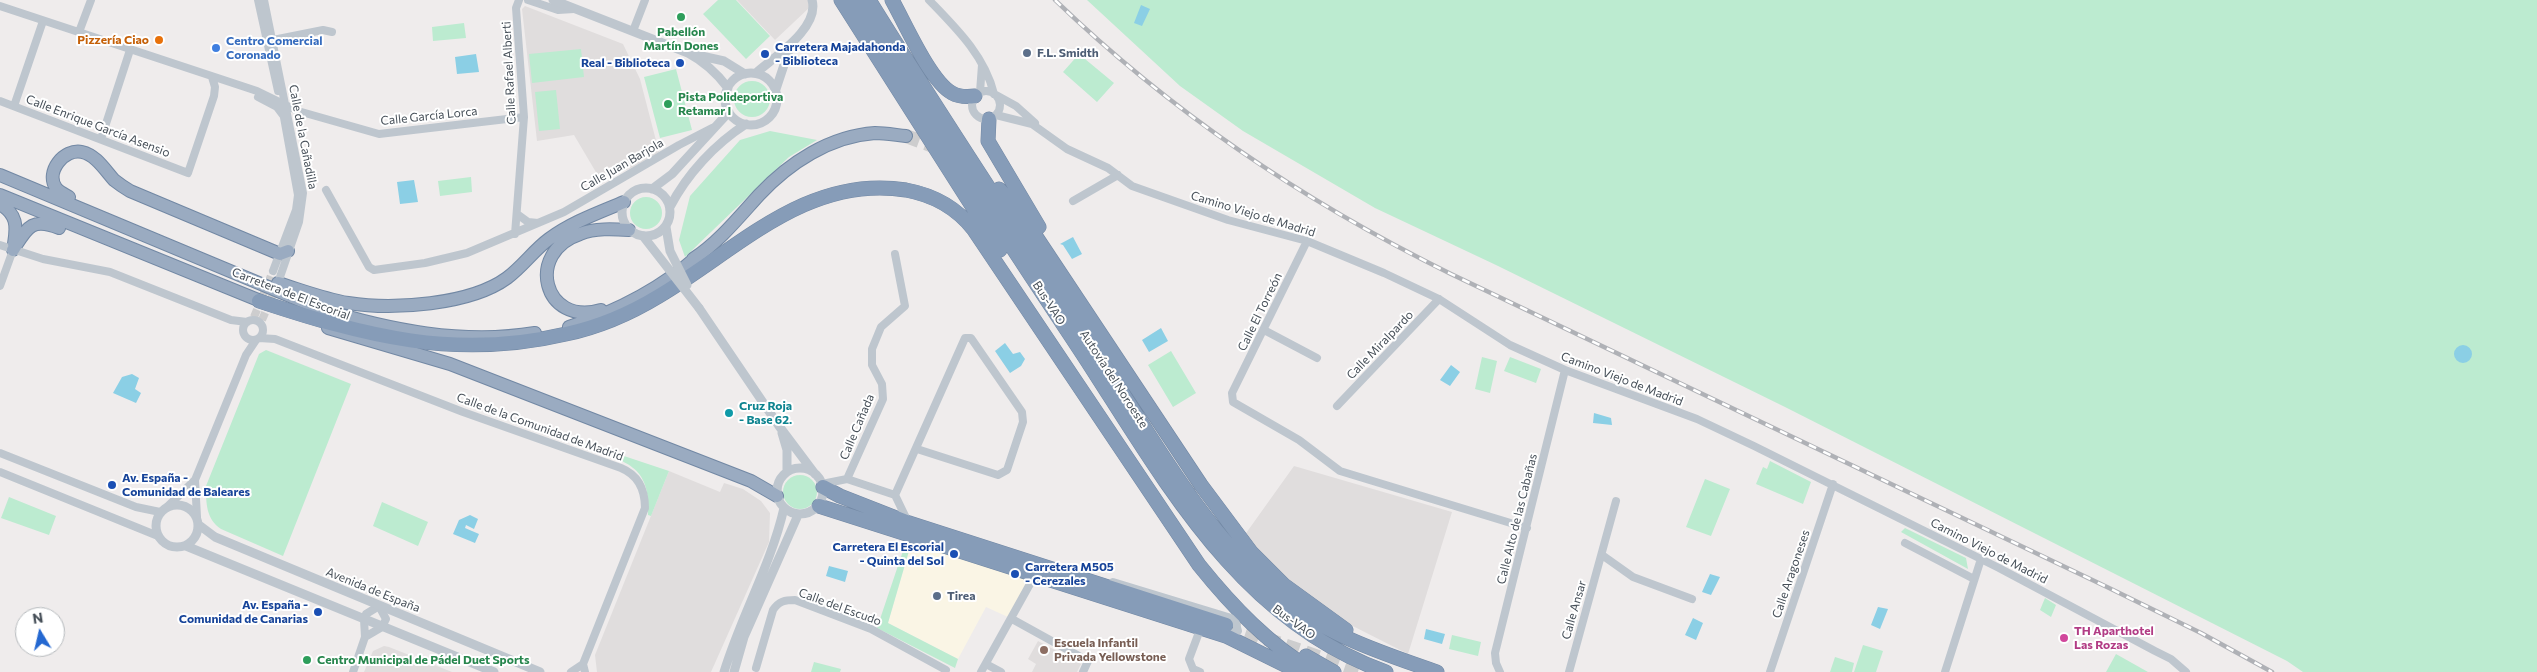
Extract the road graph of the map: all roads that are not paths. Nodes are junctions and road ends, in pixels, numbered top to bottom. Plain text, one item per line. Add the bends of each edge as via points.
1 (10, 0) edge
2 (91, 0) edge
3 (258, 0) edge
4 (264, 0) edge
5 (519, 0) edge
6 (528, 0) edge
7 (553, 0) edge
8 (568, 0) edge
9 (645, 0) edge
10 (812, 0) edge
11 (841, 0) edge
12 (855, 0) edge
13 (869, 0) edge
14 (892, 0) edge
15 (929, 0) edge
16 (3, 7) edge
17 (579, 9) junction
18 (43, 21) junction
19 (633, 31) junction
20 (79, 32) junction
21 (332, 32) dead end
22 (273, 40) junction
23 (792, 44) junction
24 (130, 50) junction
25 (688, 53) junction
26 (982, 65) junction
27 (756, 73) junction
28 (745, 74) junction
29 (212, 77) junction
30 (728, 88) junction
31 (776, 89) junction
32 (977, 94) junction
33 (995, 95) junction
34 (214, 96) junction
35 (0, 101) edge
36 (283, 103) junction
37 (14, 106) junction
38 (729, 112) junction
39 (284, 115) junction
40 (524, 117) junction
41 (992, 117) junction
42 (746, 124) junction
43 (716, 126) junction
44 (1042, 130) junction
45 (906, 136) tunnel mouth
46 (101, 139) junction
47 (0, 175) edge
48 (1118, 175) junction
49 (999, 188) dead end
50 (652, 189) junction
51 (326, 190) dead end
52 (0, 195) edge
53 (1073, 201) dead end
54 (624, 202) junction
55 (0, 204) edge
56 (80, 207) junction
57 (670, 207) junction
58 (518, 214) junction
59 (538, 223) junction
60 (666, 227) junction
61 (629, 230) junction
62 (515, 234) junction
63 (643, 236) junction
64 (1307, 241) junction
65 (0, 245) edge
66 (14, 250) junction
67 (284, 252) junction
68 (895, 254) dead end
69 (699, 255) junction
70 (207, 261) junction
71 (374, 270) joint
72 (277, 274) tunnel mouth
73 (198, 276) junction
74 (1069, 285) junction
75 (0, 286) edge
76 (1439, 299) junction
77 (259, 301) junction
78 (699, 308) junction
79 (230, 320) junction
80 (251, 320) junction
81 (262, 325) junction
82 (1264, 330) junction
83 (245, 335) junction
84 (258, 339) junction
85 (275, 339) junction
86 (246, 355) junction
87 (1317, 358) dead end
88 (1565, 370) junction
89 (1337, 406) dead end
90 (779, 426) junction
91 (917, 449) junction
92 (0, 453) edge
93 (0, 472) edge
94 (787, 472) junction
95 (815, 474) junction
96 (847, 479) junction
97 (195, 480) junction
98 (1833, 484) junction
99 (823, 486) junction
100 (895, 495) junction
101 (777, 496) junction
102 (1616, 500) dead end
103 (818, 506) junction
104 (784, 508) junction
105 (164, 510) junction
106 (798, 515) junction
107 (198, 521) junction
108 (909, 523) junction
109 (1527, 528) junction
110 (158, 536) junction
111 (1905, 543) dead end
112 (186, 546) junction
113 (998, 551) junction
114 (1602, 555) junction
115 (979, 556) junction
116 (1981, 559) junction
117 (1052, 570) junction
118 (1035, 575) junction
119 (1974, 579) junction
120 (1692, 598) dead end
121 (379, 606) junction
122 (364, 619) junction
123 (1012, 619) junction
124 (382, 627) junction
125 (1200, 628) junction
126 (1226, 630) junction
127 (365, 637) junction
128 (1354, 643) junction
129 (986, 664) junction
130 (584, 668) edge
131 (756, 668) dead end
132 (2176, 668) edge
133 (945, 671) edge
134 (353, 672) edge
135 (494, 672) edge
136 (540, 672) edge
137 (571, 672) edge
138 (724, 672) edge
139 (734, 672) edge
140 (981, 672) edge
141 (1001, 672) edge
142 (1083, 672) edge
143 (1200, 672) edge
144 (1300, 672) edge
145 (1315, 672) edge
146 (1334, 672) edge
147 (1386, 672) edge
148 (1437, 672) edge
149 (1500, 672) edge
150 (1569, 672) edge
151 (1770, 672) edge
152 (1945, 672) edge
153 (2186, 672) edge

1 - 16 street
2 - 20 street
3 - 36 street, Calle de la Cañadilla
4 - 22 street, Calle de la Cañadilla
5 - 40 street, Calle Rafael Alberti via 516,8
6 - 17 street via 558,10
7 - 17 street
8 - 17 street
9 - 19 street
10 - 23 street via 812,15
11 - 146 highway, Autovía del Noroeste via 962,193 1147,474 1215,571 1257,617 1286,642
12 - 147 highway, Bus-VAO via 1167,483 1220,554 1265,601 1296,626 1347,656
13 - 128 highway, Autovía del Noroeste via 982,180 1196,505 1238,556 1275,593 1319,625
14 - 32 highway via 940,83 953,94
15 - 26 street via 965,39
16 - 18 street, Calle García Lorca
17 - 19 street
18 - 20 street, Calle García Lorca
18 - 37 street
19 - 25 street
20 - 24 street, Calle García Lorca
21 - 22 street via 323,30
22 - 36 street, Calle de la Cañadilla
23 - 27 street
23 - 31 street
24 - 29 street, Calle García Lorca
24 - 46 street
25 - 28 street via 724,61
25 - 30 street via 704,62
26 - 32 street
26 - 33 street
27 - 28 street
27 - 31 street via 766,77
28 - 30 street via 732,81
29 - 34 street
29 - 36 street, Calle García Lorca
30 - 38 street via 725,96
31 - 42 street via 776,107 772,115 756,125
32 - 33 street via 988,91
32 - 41 street via 972,111 979,118
33 - 41 street via 1000,105
33 - 44 street, Camino Viejo de Madrid via 1016,106
34 - 39 street via 224,86 268,101
34 - 46 street, Calle Enrique García Asensio via 188,173
35 - 37 street, Calle Enrique García Asensio
36 - 39 street, Calle de la Cañadilla
36 - 40 street, Calle García Lorca via 379,134
36 - 67 street, Calle de la Cañadilla via 303,194 300,215
37 - 46 street, Calle Enrique García Asensio
38 - 42 street
38 - 43 street
39 - 67 street, Calle de la Cañadilla via 298,195
40 - 58 street, Calle Rafael Alberti
41 - 44 street, Camino Viejo de Madrid via 1025,120
41 - 74 highway via 988,141 1024,199
42 - 57 street via 726,137 682,184
43 - 50 street via 672,174
43 - 59 street, Calle Juan Barjola via 564,212
44 - 48 street, Camino Viejo de Madrid via 1067,149 1097,161
45 - 69 highway via 876,133 843,139 817,150 773,182
47 - 56 highway, Carretera de El Escorial
48 - 53 street
48 - 64 street, Camino Viejo de Madrid via 1132,186 1155,195 1228,220
49 - 74 highway via 1017,208
50 - 54 street via 639,189
50 - 57 street via 662,194
51 - 71 street, Calle de la Cañadilla via 351,237
52 - 73 highway, Carretera de El Escorial
54 - 61 street via 622,214
54 - 70 highway via 569,225 547,240 506,279 485,290 420,304 349,303
55 - 66 highway via 16,220
56 - 67 highway via 56,188 53,175 57,162 67,154 81,151 94,158 116,182 130,191
56 - 70 highway, Carretera de El Escorial
57 - 60 street
58 - 59 street via 528,222
58 - 62 street, Calle Rafael Alberti
59 - 62 street, Calle Juan Barjola
60 - 63 street via 655,235
60 - 78 street, bridge via 670,252
61 - 63 street
61 - 69 highway via 580,234 553,252 546,280 551,294 561,305 573,312 591,313 610,307
62 - 71 street, Calle Juan Barjola via 467,254
63 - 78 street, bridge
64 - 76 street, Camino Viejo de Madrid
64 - 82 street, Calle El Torreón
65 - 66 street
66 - 73 highway via 26,230 44,222 148,262
66 - 75 street
66 - 79 street via 110,272
67 - 72 street, Calle de la Cañadilla
68 - 96 street, Calle Cañada via 905,306 881,327 872,349 872,365 882,384 883,399
69 - 70 highway, Carretera de El Escorial via 657,288 589,321 524,335 485,336 398,330 359,321 321,309
73 - 77 highway, Carretera de El Escorial
74 - 128 highway via 1201,485 1251,552 1284,585 1349,632
76 - 88 street, Camino Viejo de Madrid via 1510,345
76 - 89 street, Calle Miralpardo
77 - 101 highway, Carretera de El Escorial via 326,328 450,364 751,480
77 - 145 highway via 327,324 402,341 486,346 524,343 592,327 638,308 756,230 811,201 850,190 884,187 928,196 960,214 978,236 1199,565 1262,634
78 - 90 street
79 - 80 street
79 - 83 street
80 - 81 street, Calle de la Comunidad de Madrid
80 - 83 street
81 - 84 street
81 - 85 street, Calle de la Comunidad de Madrid
82 - 87 street
82 - 109 street, Calle El Torreón via 1232,393 1235,404 1299,440 1340,471
83 - 84 street, Calle de la Comunidad de Madrid
83 - 86 street
84 - 85 street, Calle de la Comunidad de Madrid
84 - 86 street
85 - 130 street, Calle de la Comunidad de Madrid via 463,412 621,468 636,480 644,496 642,520
86 - 97 street
88 - 98 street, Camino Viejo de Madrid via 1697,419
88 - 109 street, Calle Alto de las Cabañas
90 - 94 street via 787,450
90 - 95 street
91 - 91 street via 965,338 971,338 1022,412 1023,422 1008,470 998,475
91 - 100 street
92 - 105 street via 136,508
93 - 110 street
94 - 95 street via 798,468
94 - 101 street via 779,481
95 - 99 street
96 - 99 street, Calle Cañada
96 - 100 street
97 - 105 street
97 - 107 street
98 - 116 street, Camino Viejo de Madrid
98 - 151 street, Calle Aragoneses
99 - 103 street
99 - 108 highway
100 - 108 street
101 - 104 street
102 - 114 street, Calle Ansar
103 - 106 street via 813,511
103 - 115 highway
104 - 106 street
104 - 138 street via 778,536 735,636
105 - 107 street via 184,506
105 - 110 street via 156,520
106 - 139 street via 744,637
107 - 112 street via 198,534
107 - 121 street, Avenida de España via 215,537
108 - 113 highway
109 - 149 street, Calle Alto de las Cabañas via 1495,653
110 - 112 street via 170,546
111 - 119 street
112 - 122 street
113 - 117 highway
113 - 126 street via 1040,560 1236,620 1238,631
114 - 120 street via 1633,576
114 - 150 street, Calle Ansar
115 - 117 highway
115 - 118 highway
116 - 119 street
116 - 132 street, Camino Viejo de Madrid
117 - 126 highway
118 - 123 street
118 - 125 highway
119 - 152 street
121 - 122 street
121 - 124 street via 386,619
121 - 136 street, Avenida de España
122 - 124 street
122 - 127 street
123 - 129 street
123 - 142 street via 1088,662
124 - 127 street
124 - 135 street
125 - 126 highway
125 - 143 street via 1189,658 1193,670
126 - 144 highway
127 - 134 street
128 - 148 highway, Autovía del Noroeste
129 - 140 street
129 - 141 street
130 - 137 street, Calle de la Comunidad de Madrid
131 - 133 street, Calle del Escudo via 773,610 786,600 795,600 872,629
132 - 153 street, Camino Viejo de Madrid

